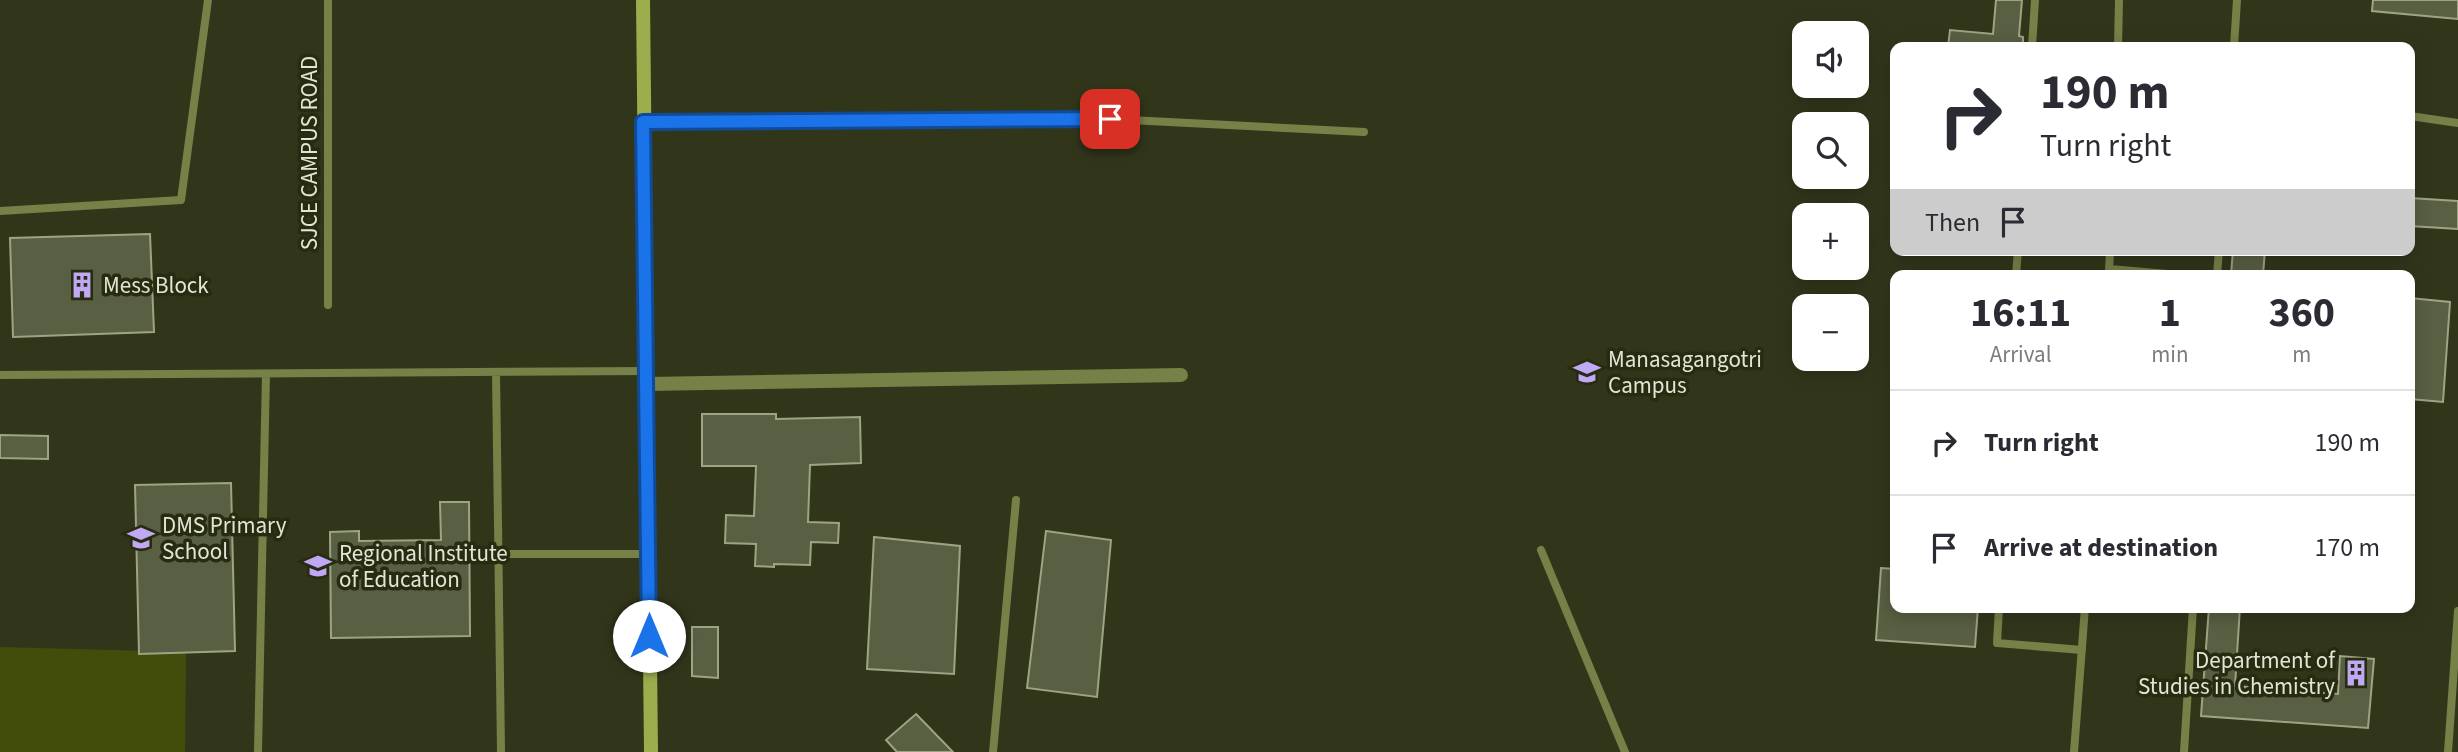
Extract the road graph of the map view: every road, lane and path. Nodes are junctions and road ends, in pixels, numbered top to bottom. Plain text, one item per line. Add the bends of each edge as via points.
1 (208, 0) edge
2 (328, 0) edge
3 (643, 0) edge
4 (2035, 0) edge
5 (2119, 0) edge
6 (2237, 0) edge
7 (2032, 42) edge
8 (2118, 42) edge
9 (2234, 42) edge
10 (2415, 117) edge
11 (643, 122) junction
12 (2458, 123) edge
13 (1364, 132) dead end
14 (0, 211) edge
15 (328, 305) dead end
16 (496, 372) junction
17 (266, 374) junction
18 (0, 375) edge
19 (1181, 375) dead end
20 (648, 377) junction
21 (1016, 500) dead end
22 (1541, 550) dead end
23 (498, 554) junction
24 (649, 554) junction
25 (2458, 611) edge
26 (1999, 613) edge
27 (2085, 613) edge
28 (2193, 613) edge
29 (2082, 650) junction
30 (258, 752) edge
31 (501, 752) edge
32 (652, 752) edge
33 (993, 752) edge
34 (1625, 752) edge
35 (2074, 752) edge
36 (2183, 752) edge
37 (2448, 752) edge

1 - 14 lane via 181,200
2 - 15 lane, SJCE CAMPUS ROAD
3 - 11 street
4 - 7 lane
5 - 8 lane
6 - 9 lane
10 - 12 lane
11 - 13 lane via 1110,119
11 - 20 street
16 - 17 lane
16 - 20 lane
16 - 23 lane
17 - 18 lane
17 - 30 lane
19 - 20 street
20 - 24 street
21 - 33 lane
22 - 34 lane
23 - 24 lane
23 - 31 lane
24 - 32 street
25 - 37 lane
26 - 29 lane via 1997,643
27 - 29 lane
28 - 36 lane
29 - 35 lane

